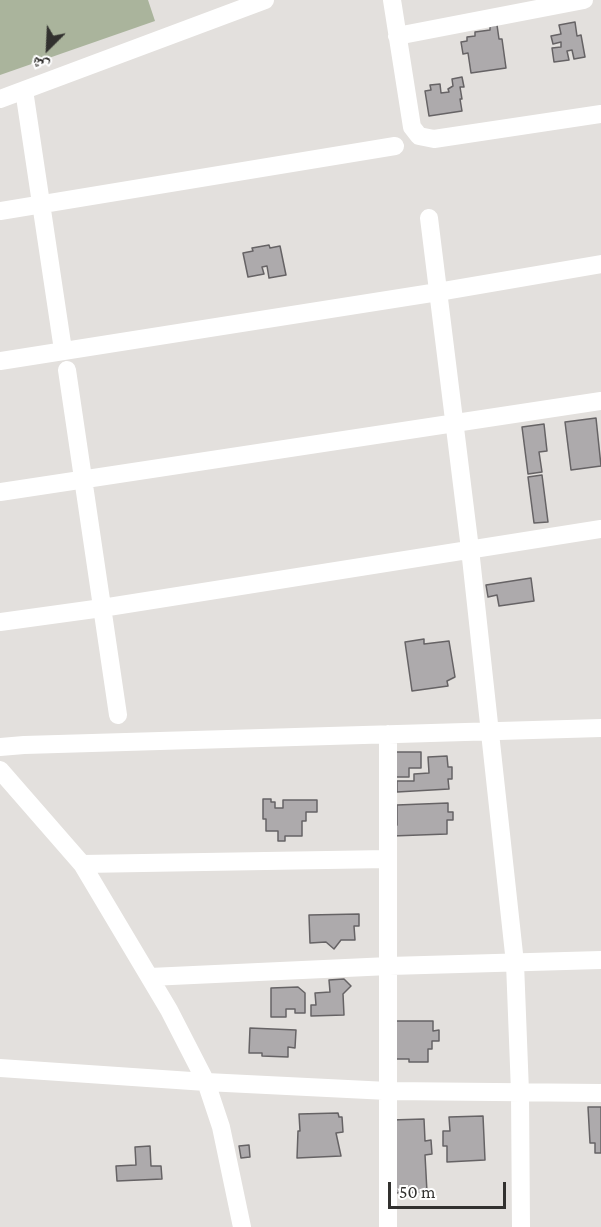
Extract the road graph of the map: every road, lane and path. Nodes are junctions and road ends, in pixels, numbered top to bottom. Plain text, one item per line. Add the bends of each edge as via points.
1 (264, 0) edge
2 (392, 0) edge
3 (584, 0) edge
4 (398, 36) junction
5 (24, 90) junction
6 (0, 99) edge
7 (601, 114) edge
8 (395, 146) dead end
9 (40, 204) junction
10 (0, 211) edge
11 (429, 218) dead end
12 (601, 264) edge
13 (438, 292) junction
14 (63, 350) junction
15 (0, 361) edge
16 (67, 370) dead end
17 (601, 401) edge
18 (454, 424) junction
19 (84, 481) junction
20 (0, 492) edge
21 (601, 529) edge
22 (470, 549) junction
23 (102, 608) junction
24 (0, 622) edge
25 (118, 715) dead end
26 (601, 728) edge
27 (489, 731) junction
28 (388, 734) junction
29 (0, 747) edge
30 (0, 770) edge
31 (388, 859) junction
32 (82, 864) junction
33 (601, 960) edge
34 (515, 963) junction
35 (389, 966) junction
36 (150, 977) junction
37 (0, 1068) edge
38 (206, 1082) junction
39 (388, 1091) junction
40 (520, 1092) junction
41 (601, 1093) edge
42 (242, 1227) edge
43 (388, 1227) edge
44 (521, 1227) edge

1 - 5 street
2 - 4 street
3 - 4 street
4 - 7 street via 412,127 424,138
5 - 6 street
5 - 9 street
8 - 9 street
9 - 10 street
9 - 14 street
11 - 13 street
12 - 13 street
13 - 14 street
13 - 18 street
14 - 15 street
16 - 19 street
17 - 18 street
18 - 19 street
18 - 22 street
19 - 20 street
19 - 23 street
21 - 22 street
22 - 23 street
22 - 27 street
23 - 24 street
23 - 25 street
26 - 27 street
27 - 28 street
27 - 34 street
28 - 29 street
28 - 31 street
30 - 32 street
31 - 32 street
31 - 35 street
32 - 36 street
33 - 34 street
34 - 35 street
34 - 40 street
35 - 36 street
35 - 39 street
36 - 38 street
37 - 38 street
38 - 39 street
38 - 42 street via 221,1127
39 - 40 street
39 - 43 street
40 - 41 street
40 - 44 street

